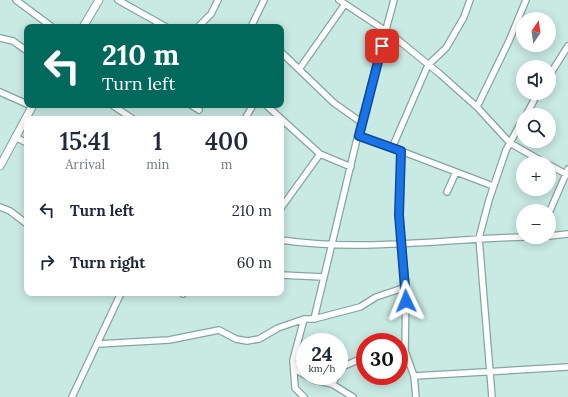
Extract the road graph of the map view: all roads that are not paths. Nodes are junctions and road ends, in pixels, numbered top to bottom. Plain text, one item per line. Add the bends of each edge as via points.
1 (16, 0) edge
2 (99, 0) edge
3 (118, 0) edge
4 (218, 0) edge
5 (264, 0) edge
6 (339, 0) edge
7 (394, 0) edge
8 (470, 0) edge
9 (526, 0) edge
10 (345, 4) junction
11 (48, 24) edge
12 (85, 24) edge
13 (161, 24) edge
14 (201, 24) edge
15 (253, 24) edge
16 (386, 31) junction
17 (0, 38) edge
18 (568, 46) edge
19 (24, 49) edge
20 (284, 55) edge
21 (428, 65) junction
22 (556, 65) edge
23 (300, 68) junction
24 (0, 92) edge
25 (24, 102) edge
26 (477, 107) junction
27 (116, 108) edge
28 (196, 108) edge
29 (269, 108) edge
30 (199, 110) dead end
31 (128, 116) edge
32 (276, 116) edge
33 (24, 118) edge
34 (361, 122) junction
35 (284, 123) edge
36 (516, 132) edge
37 (359, 136) junction
38 (15, 137) junction
39 (24, 142) edge
40 (510, 143) junction
41 (392, 148) junction
42 (401, 151) junction
43 (320, 154) junction
44 (533, 156) edge
45 (0, 166) edge
46 (351, 167) junction
47 (556, 168) edge
48 (456, 172) junction
49 (567, 173) edge
50 (493, 186) junction
51 (446, 192) dead end
52 (284, 204) edge
53 (553, 204) edge
54 (0, 207) edge
55 (24, 222) edge
56 (568, 234) edge
57 (556, 235) edge
58 (516, 237) edge
59 (479, 238) junction
60 (284, 240) edge
61 (401, 244) junction
62 (331, 245) junction
63 (284, 275) edge
64 (323, 277) junction
65 (406, 287) junction
66 (120, 296) edge
67 (304, 319) junction
68 (314, 319) junction
69 (403, 333) edge
70 (98, 344) junction
71 (293, 360) junction
72 (408, 364) edge
73 (296, 367) edge
74 (568, 367) edge
75 (490, 371) junction
76 (414, 376) junction
77 (334, 385) edge
78 (72, 397) edge
79 (304, 397) edge
80 (353, 397) edge
81 (416, 397) edge
82 (492, 397) edge

1 - 11 street
2 - 12 street
3 - 13 street
4 - 14 street
5 - 15 street
6 - 10 street
7 - 16 street
8 - 21 street via 464,17 446,48
9 - 26 street
10 - 16 street
10 - 23 street
16 - 21 street
16 - 34 street
17 - 19 street via 13,41
18 - 22 street
20 - 23 street
21 - 26 street
21 - 41 street
23 - 34 street via 334,103
24 - 25 street
26 - 40 street
27 - 31 street
28 - 30 street
29 - 32 street
33 - 38 street
34 - 37 street
35 - 43 street
36 - 40 street
37 - 41 street
37 - 46 street
38 - 39 street
38 - 45 street
40 - 44 street
40 - 50 street
41 - 42 street
42 - 48 street
42 - 61 street
43 - 46 street
43 - 52 street
46 - 62 street
47 - 49 street
48 - 50 street
48 - 51 street
49 - 53 street
50 - 59 street
54 - 55 street
56 - 57 street
58 - 59 street
59 - 61 street
59 - 75 street
60 - 62 street
61 - 62 street
61 - 65 street
62 - 64 street
63 - 64 street
64 - 68 street
65 - 68 street via 376,297 360,307
65 - 69 street
66 - 70 street
67 - 68 street
67 - 70 street via 278,328 259,339 247,341 236,339 219,330 169,340
67 - 71 street
70 - 78 street
71 - 73 street
71 - 79 street via 295,388
72 - 76 street
74 - 75 street
75 - 76 street
75 - 82 street
76 - 81 street
77 - 80 street

